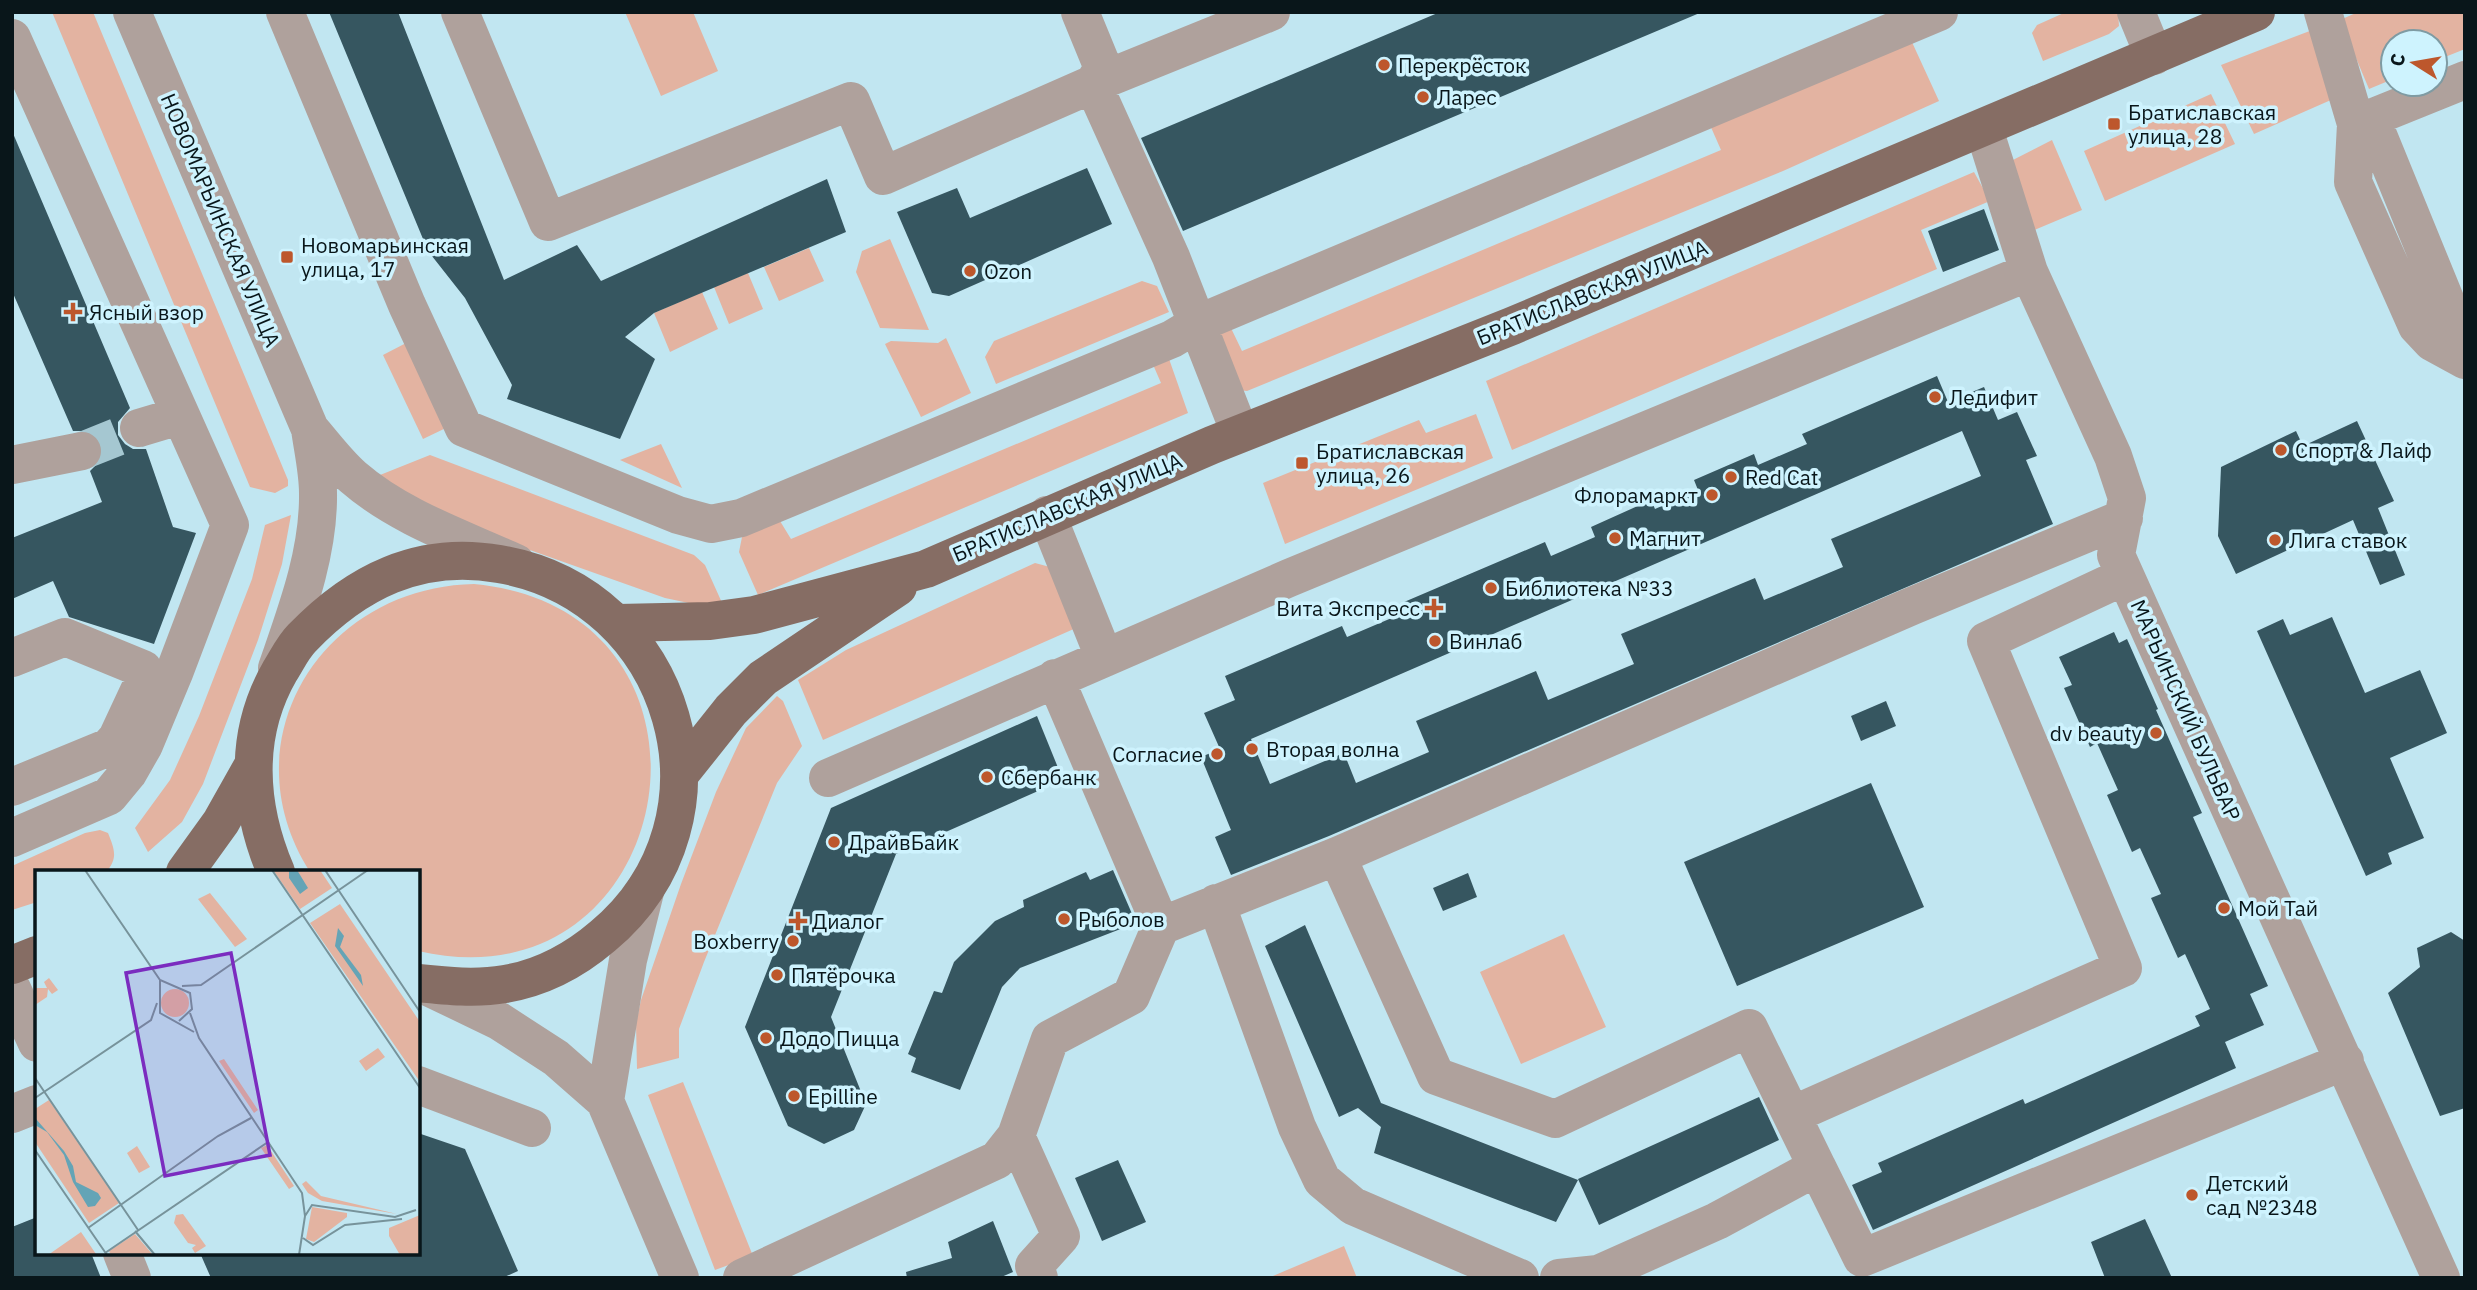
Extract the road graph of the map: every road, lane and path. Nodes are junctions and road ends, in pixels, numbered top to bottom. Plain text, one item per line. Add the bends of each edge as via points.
1 (132, 12) edge
2 (285, 12) edge
3 (460, 12) edge
4 (1080, 12) edge
5 (1270, 12) edge
6 (1939, 12) edge
7 (2136, 12) edge
8 (2256, 12) edge
9 (2323, 12) edge
10 (1889, 22) edge
11 (12, 38) edge
12 (2154, 56) junction
13 (2465, 80) edge
14 (1093, 84) junction
15 (2364, 121) junction
16 (1984, 129) junction
17 (2029, 272) junction
18 (1197, 324) junction
19 (2465, 325) edge
20 (2465, 360) edge
21 (179, 416) junction
22 (139, 428) tunnel mouth
23 (310, 429) junction
24 (1240, 433) junction
25 (82, 451) tunnel mouth
26 (12, 465) edge
27 (1047, 515) junction
28 (2124, 518) junction
29 (527, 568) junction
30 (926, 569) junction
31 (2125, 576) junction
32 (618, 623) junction
33 (1104, 657) junction
34 (12, 658) edge
35 (1055, 678) junction
36 (270, 688) junction
37 (252, 767) junction
38 (680, 774) junction
39 (828, 778) dead end
40 (12, 787) edge
41 (12, 838) edge
42 (1337, 856) junction
43 (186, 870) edge
44 (275, 870) edge
45 (646, 888) junction
46 (1216, 903) junction
47 (1161, 926) junction
48 (35, 956) edge
49 (12, 965) edge
50 (420, 983) edge
51 (420, 984) edge
52 (12, 989) edge
53 (35, 1039) edge
54 (2345, 1060) junction
55 (420, 1086) edge
56 (605, 1101) junction
57 (35, 1105) edge
58 (12, 1114) edge
59 (1792, 1115) junction
60 (532, 1128) dead end
61 (1016, 1136) junction
62 (1817, 1167) junction
63 (123, 1255) edge
64 (2449, 1272) edge
65 (669, 1274) edge
66 (132, 1278) edge
67 (742, 1278) edge
68 (1039, 1278) edge
69 (1520, 1278) edge
70 (1559, 1278) edge

1 - 23 street, НОВОМАРЬИНСКАЯ УЛИЦА
2 - 18 street via 407,305 464,428 678,515 711,524 741,518 1172,340
3 - 14 street via 548,222 851,101 883,176
4 - 14 street via 1103,68
5 - 14 street
6 - 10 street
7 - 12 street
8 - 12 main road, БРАТИСЛАВСКАЯ УЛИЦА
9 - 15 street
10 - 18 street
11 - 21 street
12 - 16 main road, БРАТИСЛАВСКАЯ УЛИЦА
13 - 15 street
14 - 18 street
15 - 19 street via 2451,314
15 - 20 street via 2353,182 2417,326 2432,342
16 - 17 street, МАРЬИНСКИЙ БУЛЬВАР
16 - 24 main road, БРАТИСЛАВСКАЯ УЛИЦА via 1512,326
17 - 28 street, МАРЬИНСКИЙ БУЛЬВАР via 2113,456 2127,498
17 - 33 street
18 - 24 street
21 - 22 street
21 - 41 street via 230,525 174,673 144,745 109,796
23 - 29 street, НОВОМАРЬИНСКАЯ УЛИЦА via 340,465 380,496
23 - 36 street, НОВОМАРЬИНСКАЯ УЛИЦА via 318,494 313,537 302,594
24 - 27 main road, БРАТИСЛАВСКАЯ УЛИЦА
25 - 26 street
27 - 30 main road, БРАТИСЛАВСКАЯ УЛИЦА
27 - 33 street
28 - 31 street, МАРЬИНСКИЙ БУЛЬВАР via 2116,555
28 - 42 street
29 - 32 main road, БРАТИСЛАВСКАЯ УЛИЦА via 576,590
29 - 36 main road, БРАТИСЛАВСКАЯ УЛИЦА via 476,560 438,562 376,579 332,607 296,643
30 - 32 main road, БРАТИСЛАВСКАЯ УЛИЦА via 754,615
30 - 38 main road, БРАТИСЛАВСКАЯ УЛИЦА via 763,678
31 - 54 street, МАРЬИНСКИЙ БУЛЬВАР
31 - 59 street via 1986,641 2123,968
32 - 38 main road, БРАТИСЛАВСКАЯ УЛИЦА via 644,655 663,692 676,732
33 - 35 street
34 - 40 street via 65,637 144,669 145,678 109,747
35 - 39 street
35 - 47 street
36 - 37 main road, БРАТИСЛАВСКАЯ УЛИЦА
37 - 43 main road, БРАТИСЛАВСКАЯ УЛИЦА
37 - 44 main road, БРАТИСЛАВСКАЯ УЛИЦА via 257,817
38 - 45 main road, БРАТИСЛАВСКАЯ УЛИЦА via 671,833
42 - 46 street
42 - 59 street via 1436,1076 1555,1119 1749,1028
45 - 50 main road, БРАТИСЛАВСКАЯ УЛИЦА via 620,922 586,951 547,971 505,984 462,988
45 - 56 street via 628,960
46 - 47 street
46 - 69 street via 1297,1127 1322,1180 1353,1206
47 - 61 street via 1131,996 1050,1039
48 - 49 main road
51 - 56 street via 499,1021 556,1058
52 - 53 street
54 - 62 street via 1862,1258
54 - 64 street, МАРЬИНСКИЙ БУЛЬВАР
55 - 60 street
56 - 65 street
57 - 58 street
59 - 62 street
61 - 67 street via 997,1160
61 - 68 street via 1060,1236 1034,1266
62 - 70 street via 1717,1221 1598,1274
63 - 66 street

